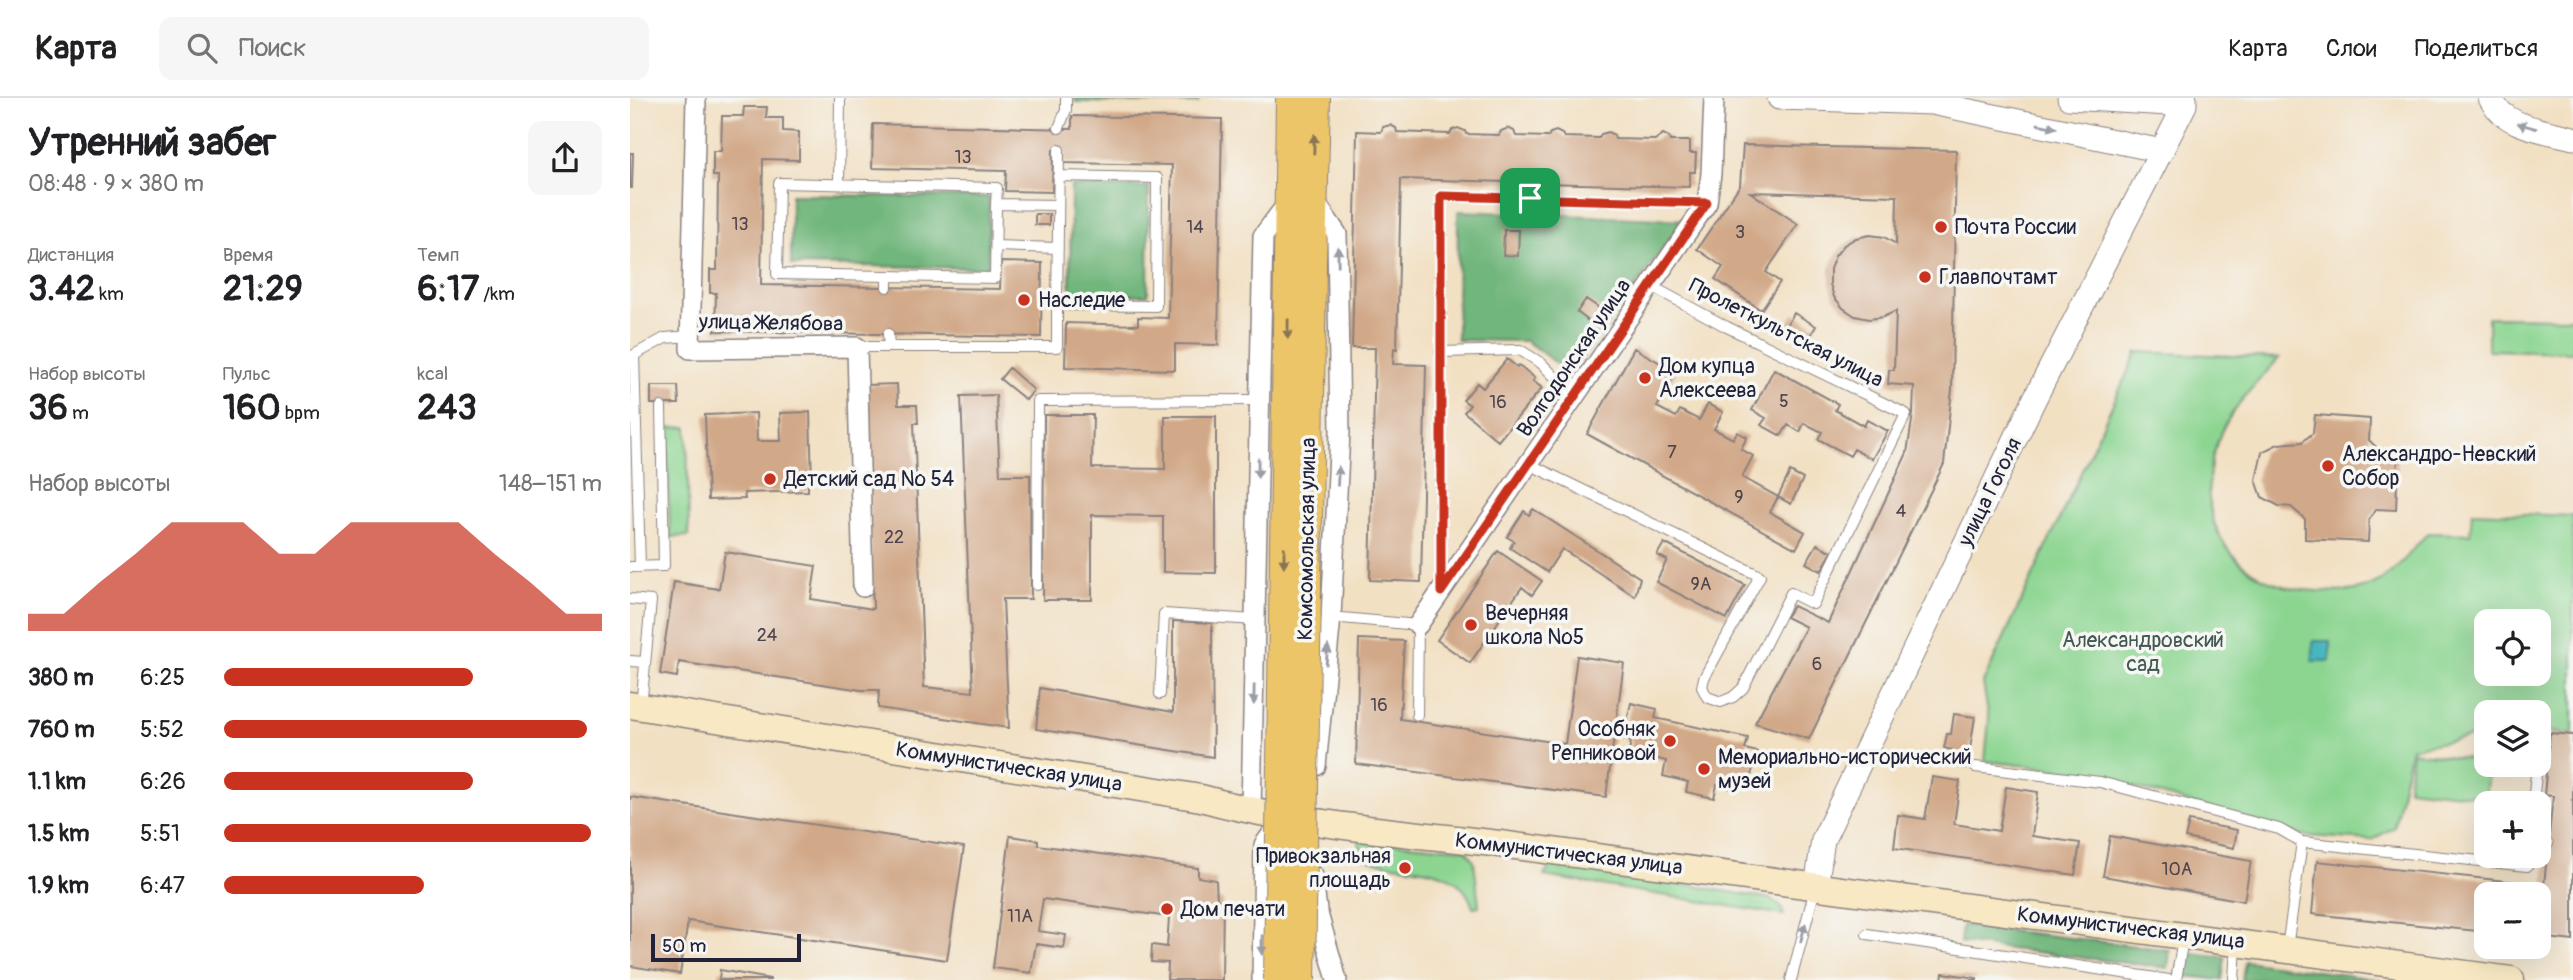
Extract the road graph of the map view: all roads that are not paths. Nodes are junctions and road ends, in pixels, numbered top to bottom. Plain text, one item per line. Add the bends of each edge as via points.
1 (696, 98) edge
2 (840, 98) edge
3 (1066, 98) edge
4 (1291, 98) edge
5 (1315, 98) edge
6 (1714, 98) edge
7 (1779, 98) edge
8 (2068, 98) edge
9 (2490, 98) edge
10 (1938, 100) edge
11 (2185, 102) edge
12 (1059, 128) dead end
13 (2573, 138) edge
14 (1059, 150) dead end
15 (2162, 150) junction
16 (1058, 176) junction
17 (839, 184) junction
18 (1301, 200) junction
19 (1707, 203) junction
20 (996, 204) junction
21 (1058, 205) junction
22 (996, 246) junction
23 (1058, 248) junction
24 (1300, 261) junction
25 (887, 276) junction
26 (1651, 286) junction
27 (887, 287) dead end
28 (1057, 305) junction
29 (888, 334) dead end
30 (690, 336) junction
31 (889, 346) junction
32 (858, 347) junction
33 (1440, 352) junction
34 (632, 355) edge
35 (1575, 397) junction
36 (1259, 400) junction
37 (661, 407) dead end
38 (1529, 464) junction
39 (635, 567) edge
40 (1037, 584) dead end
41 (863, 587) dead end
42 (1441, 592) junction
43 (630, 599) edge
44 (1331, 617) junction
45 (1255, 620) junction
46 (1418, 625) junction
47 (630, 661) edge
48 (645, 662) junction
49 (1160, 694) dead end
50 (635, 706) edge
51 (1417, 715) dead end
52 (1975, 766) dead end
53 (1246, 810) junction
54 (1302, 819) junction
55 (2302, 842) junction
56 (1264, 845) junction
57 (2474, 860) edge
58 (1816, 887) junction
59 (1867, 934) dead end
60 (2184, 935) junction
61 (2236, 942) junction
62 (2287, 948) junction
63 (2417, 974) edge
64 (1262, 980) edge
65 (1279, 980) edge
66 (1300, 980) edge
67 (1337, 980) edge
68 (1791, 980) edge
69 (2169, 980) edge
70 (2176, 980) edge
71 (2234, 980) edge
72 (2511, 980) edge

1 - 30 street, улица Желябова
2 - 17 lane
3 - 12 lane
4 - 18 main road, Комсомольская улица
18 -> 5 main road, Комсомольская улица
6 - 19 street, Волгодонская улица
7 - 10 street
8 - 11 street
13 -> 9 street via 2517,123
10 -> 15 street
11 - 15 street, улица Гоголя
14 - 16 lane
15 - 58 street, улица Гоголя via 2034,400 1823,840
16 - 21 lane
16 - 28 lane via 1157,178 1156,306
17 - 20 lane via 997,188
17 - 25 lane via 779,183 778,274
18 - 24 main road, Комсомольская улица
18 - 36 street via 1263,236
44 -> 18 street via 1340,447 1338,237
19 - 26 street, Волгодонская улица
19 - 33 lane via 1441,196
20 - 21 lane
20 - 22 lane
21 - 23 lane
22 - 23 lane
22 - 25 lane via 995,278
23 - 28 lane
24 -> 65 main road, Комсомольская улица, bridge
24 - 66 main road, Комсомольская улица, bridge
25 - 27 lane
26 - 35 street, Волгодонская улица
26 - 38 lane, Пролеткультская улица via 1906,414 1813,604 1791,593 1742,688 1721,702 1707,697 1704,678 1760,576
28 - 31 lane via 1057,347
29 - 31 lane
30 - 32 street, улица Желябова via 690,349
30 - 34 lane via 665,338
31 - 32 lane
32 - 41 street, улица Желябова
33 - 35 lane via 1520,349 1542,363
33 - 42 lane
34 - 39 lane
35 - 38 street, Волгодонская улица
36 - 40 lane via 1038,401
36 -> 45 street
37 - 39 lane via 664,566
38 - 42 street, Волгодонская улица
42 - 46 street, Волгодонская улица
43 - 48 lane via 651,601
44 - 46 lane
54 -> 44 street
45 - 49 lane via 1164,614
45 -> 53 street
46 - 51 lane
47 - 48 lane
48 - 50 lane
50 - 53 main road, Коммунистическая улица via 1201,798
52 - 55 lane via 2100,782 2279,830
53 - 54 main road, Коммунистическая улица
53 - 56 street via 1260,828
54 - 56 street via 1279,824
54 - 58 main road, Коммунистическая улица
54 - 67 street via 1309,839 1317,910
55 - 57 lane
55 - 62 lane
56 -> 64 street
58 - 60 main road, Коммунистическая улица
68 -> 58 lane
59 - 69 lane
60 - 61 main road, Коммунистическая улица
60 - 70 lane
61 - 62 main road, Коммунистическая улица
61 - 71 lane
62 - 63 main road, Коммунистическая улица
63 - 72 main road, Коммунистическая улица

